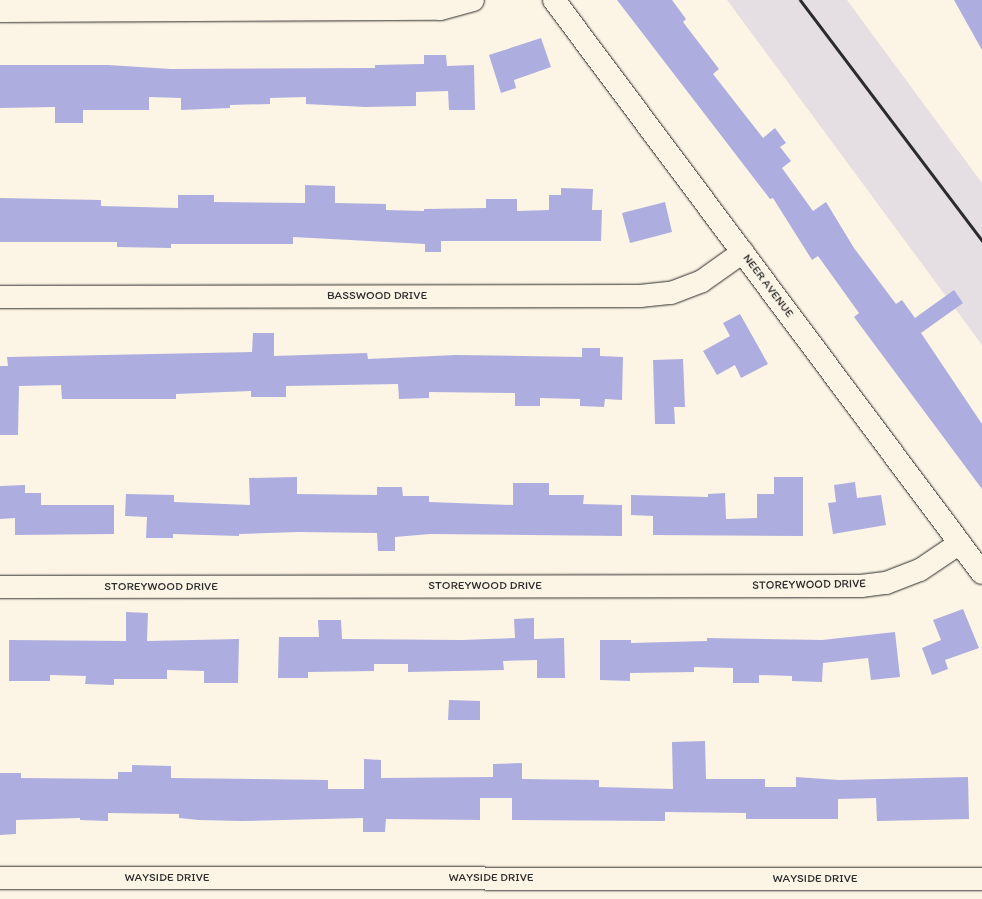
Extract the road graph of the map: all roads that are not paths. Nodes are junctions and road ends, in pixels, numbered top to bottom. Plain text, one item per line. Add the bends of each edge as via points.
1 (473, 0) edge
2 (554, 0) edge
3 (0, 11) edge
4 (743, 252) junction
5 (0, 297) edge
6 (960, 543) junction
7 (982, 573) edge
8 (0, 587) edge
9 (0, 878) edge
10 (982, 879) edge

1 - 3 street via 440,9
2 - 4 street, NEER AVENUE
4 - 5 street, BASSWOOD DRIVE via 702,281 671,293 640,296
4 - 6 street, NEER AVENUE
6 - 7 street, NEER AVENUE
6 - 8 street, STOREYWOOD DRIVE via 920,570 886,583 861,586
9 - 10 street, WAYSIDE DRIVE

